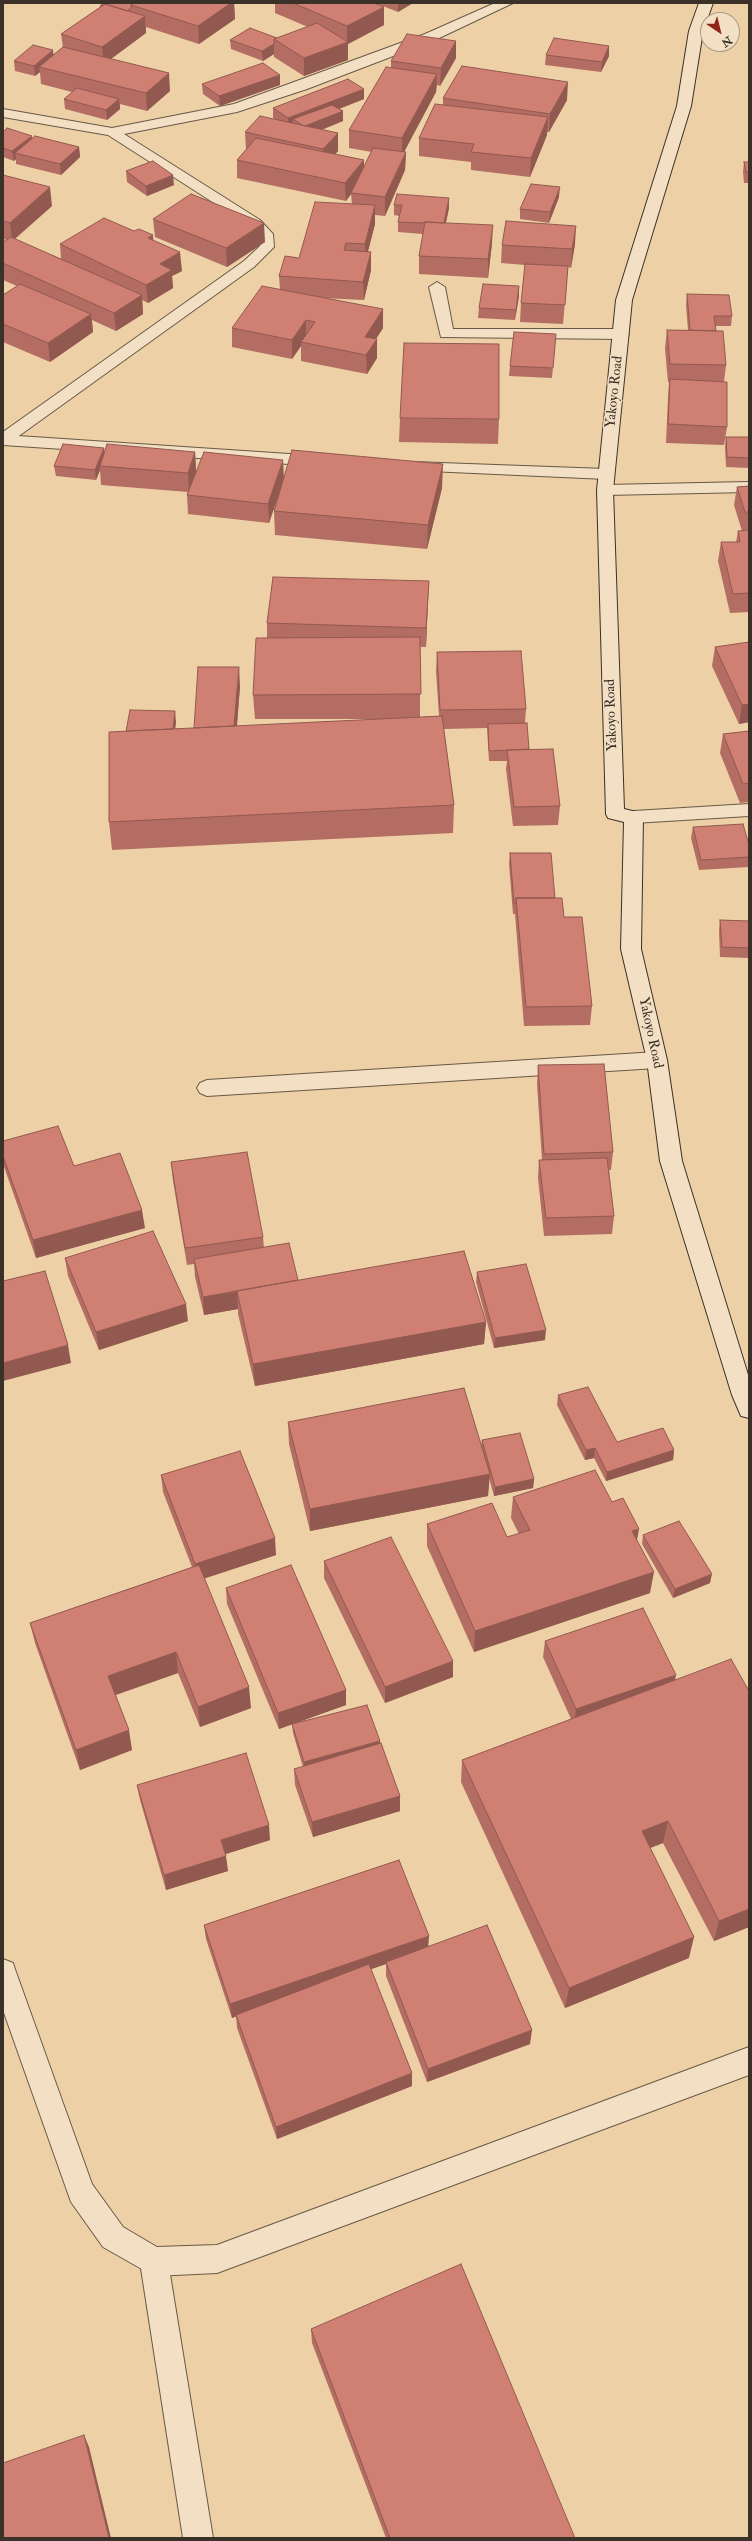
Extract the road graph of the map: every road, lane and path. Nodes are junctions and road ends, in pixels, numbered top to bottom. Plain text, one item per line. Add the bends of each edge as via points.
1 (506, 3) edge
2 (706, 3) edge
3 (3, 112) edge
4 (112, 132) junction
5 (437, 287) dead end
6 (621, 334) junction
7 (3, 440) edge
8 (338, 463) edge
9 (399, 466) edge
10 (606, 482) junction
11 (749, 487) edge
12 (749, 810) edge
13 (634, 817) junction
14 (657, 1060) junction
15 (207, 1088) dead end
16 (749, 1409) edge
17 (3, 1972) edge
18 (749, 2061) edge
19 (154, 2262) junction
20 (198, 2538) edge

1 - 4 street via 423,40 237,108
2 - 6 street, Yakoyo Road via 696,31 684,106 624,300
3 - 4 street
4 - 7 street via 255,223 266,234 267,247 249,264
5 - 6 street via 446,334
6 - 10 street, Yakoyo Road
7 - 8 street
9 - 10 street
10 - 11 street
10 - 13 street, Yakoyo Road via 615,814
12 - 13 street
13 - 14 street, Yakoyo Road via 631,949
14 - 15 street
14 - 16 street, Yakoyo Road via 671,1161
17 - 19 street via 81,2192 113,2237
18 - 19 street via 217,2259
19 - 20 street

